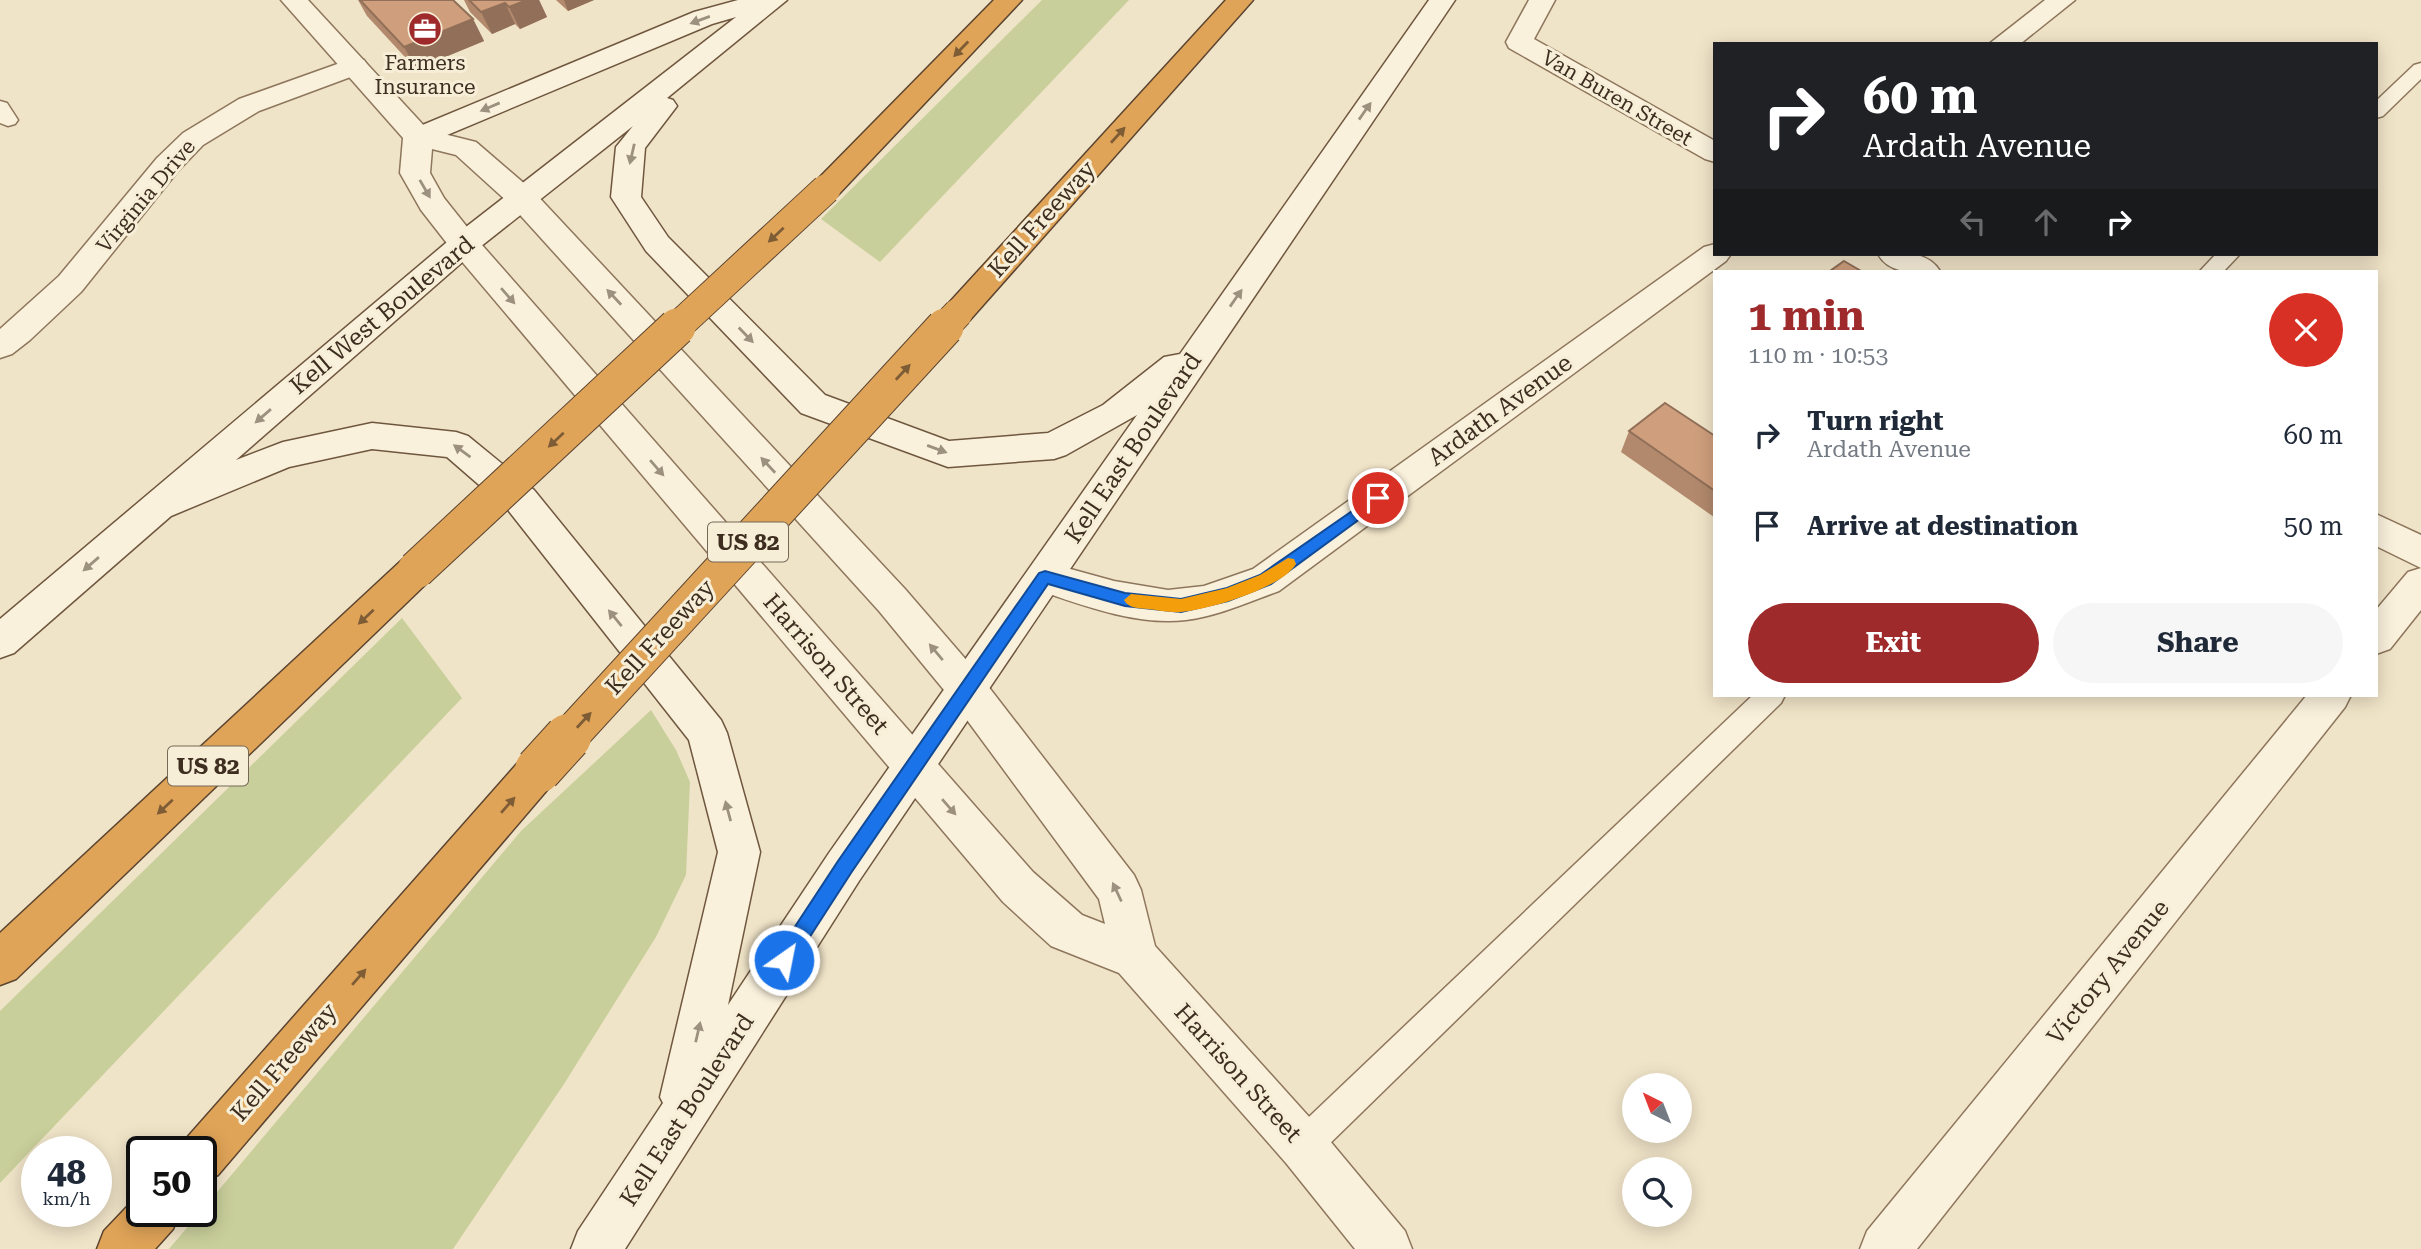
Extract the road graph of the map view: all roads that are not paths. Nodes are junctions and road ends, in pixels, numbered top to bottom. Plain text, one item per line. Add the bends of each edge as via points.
1 (294, 0) edge
2 (765, 0) edge
3 (774, 0) edge
4 (1009, 0) edge
5 (1240, 0) edge
6 (1442, 0) edge
7 (1542, 0) edge
8 (2062, 0) edge
9 (2005, 42) edge
10 (699, 60) junction
11 (354, 66) junction
12 (2421, 69) edge
13 (2378, 110) edge
14 (418, 137) junction
15 (1713, 152) edge
16 (522, 198) junction
17 (464, 244) junction
18 (1713, 255) edge
19 (1897, 256) edge
20 (2227, 256) edge
21 (1922, 270) edge
22 (2212, 270) edge
23 (1209, 337) junction
24 (0, 346) edge
25 (159, 506) junction
26 (2378, 528) edge
27 (2421, 553) edge
28 (1045, 577) junction
29 (2421, 583) edge
30 (2378, 636) edge
31 (0, 642) edge
32 (967, 689) junction
33 (1769, 697) edge
34 (2329, 697) edge
35 (914, 767) junction
36 (1135, 957) junction
37 (0, 963) edge
38 (678, 1123) junction
39 (217, 1140) edge
40 (1303, 1146) junction
41 (141, 1227) edge
42 (122, 1249) edge
43 (596, 1249) edge
44 (1387, 1249) edge
45 (1885, 1249) edge

1 - 11 street
2 -> 14 street via 703,18
3 - 10 street, Kell West Boulevard
4 -> 37 highway, US 82, bridge via 826,189
39 -> 5 highway, Kell Freeway / US 82, bridge via 538,770
23 -> 6 street, Kell East Boulevard
7 - 15 street, Van Buren Street via 1519,42
8 - 9 street
10 - 16 street, Kell West Boulevard
10 -> 23 street via 631,147 626,197 657,244 813,404 948,454 1054,446 1115,414
11 - 14 street
11 - 24 street, Virginia Drive via 249,106 192,139 74,281
12 - 13 lane
14 - 16 street via 466,148
14 -> 17 street, Harrison Street via 415,173
16 - 17 street, Kell West Boulevard
32 -> 16 street via 892,600
17 -> 25 street, Kell West Boulevard
17 -> 35 street, Harrison Street
18 - 28 street, Ardath Avenue via 1266,580 1181,606 1125,600
19 - 21 street
20 - 22 lane
23 - 28 street, Kell East Boulevard
25 -> 31 street, Kell West Boulevard
38 -> 25 street via 739,852 706,733 521,500 456,444 372,436 283,455
26 - 27 street
28 - 32 street, Kell East Boulevard
29 - 30 street
32 - 35 street, Kell East Boulevard
36 -> 32 street via 1119,890
33 - 40 lane
34 - 45 street, Victory Avenue
35 -> 36 street, Harrison Street via 1018,887 1067,931
35 - 38 street, Kell East Boulevard
36 - 40 street, Harrison Street
38 - 43 street, Kell East Boulevard
40 - 44 street, Harrison Street
41 - 42 highway

